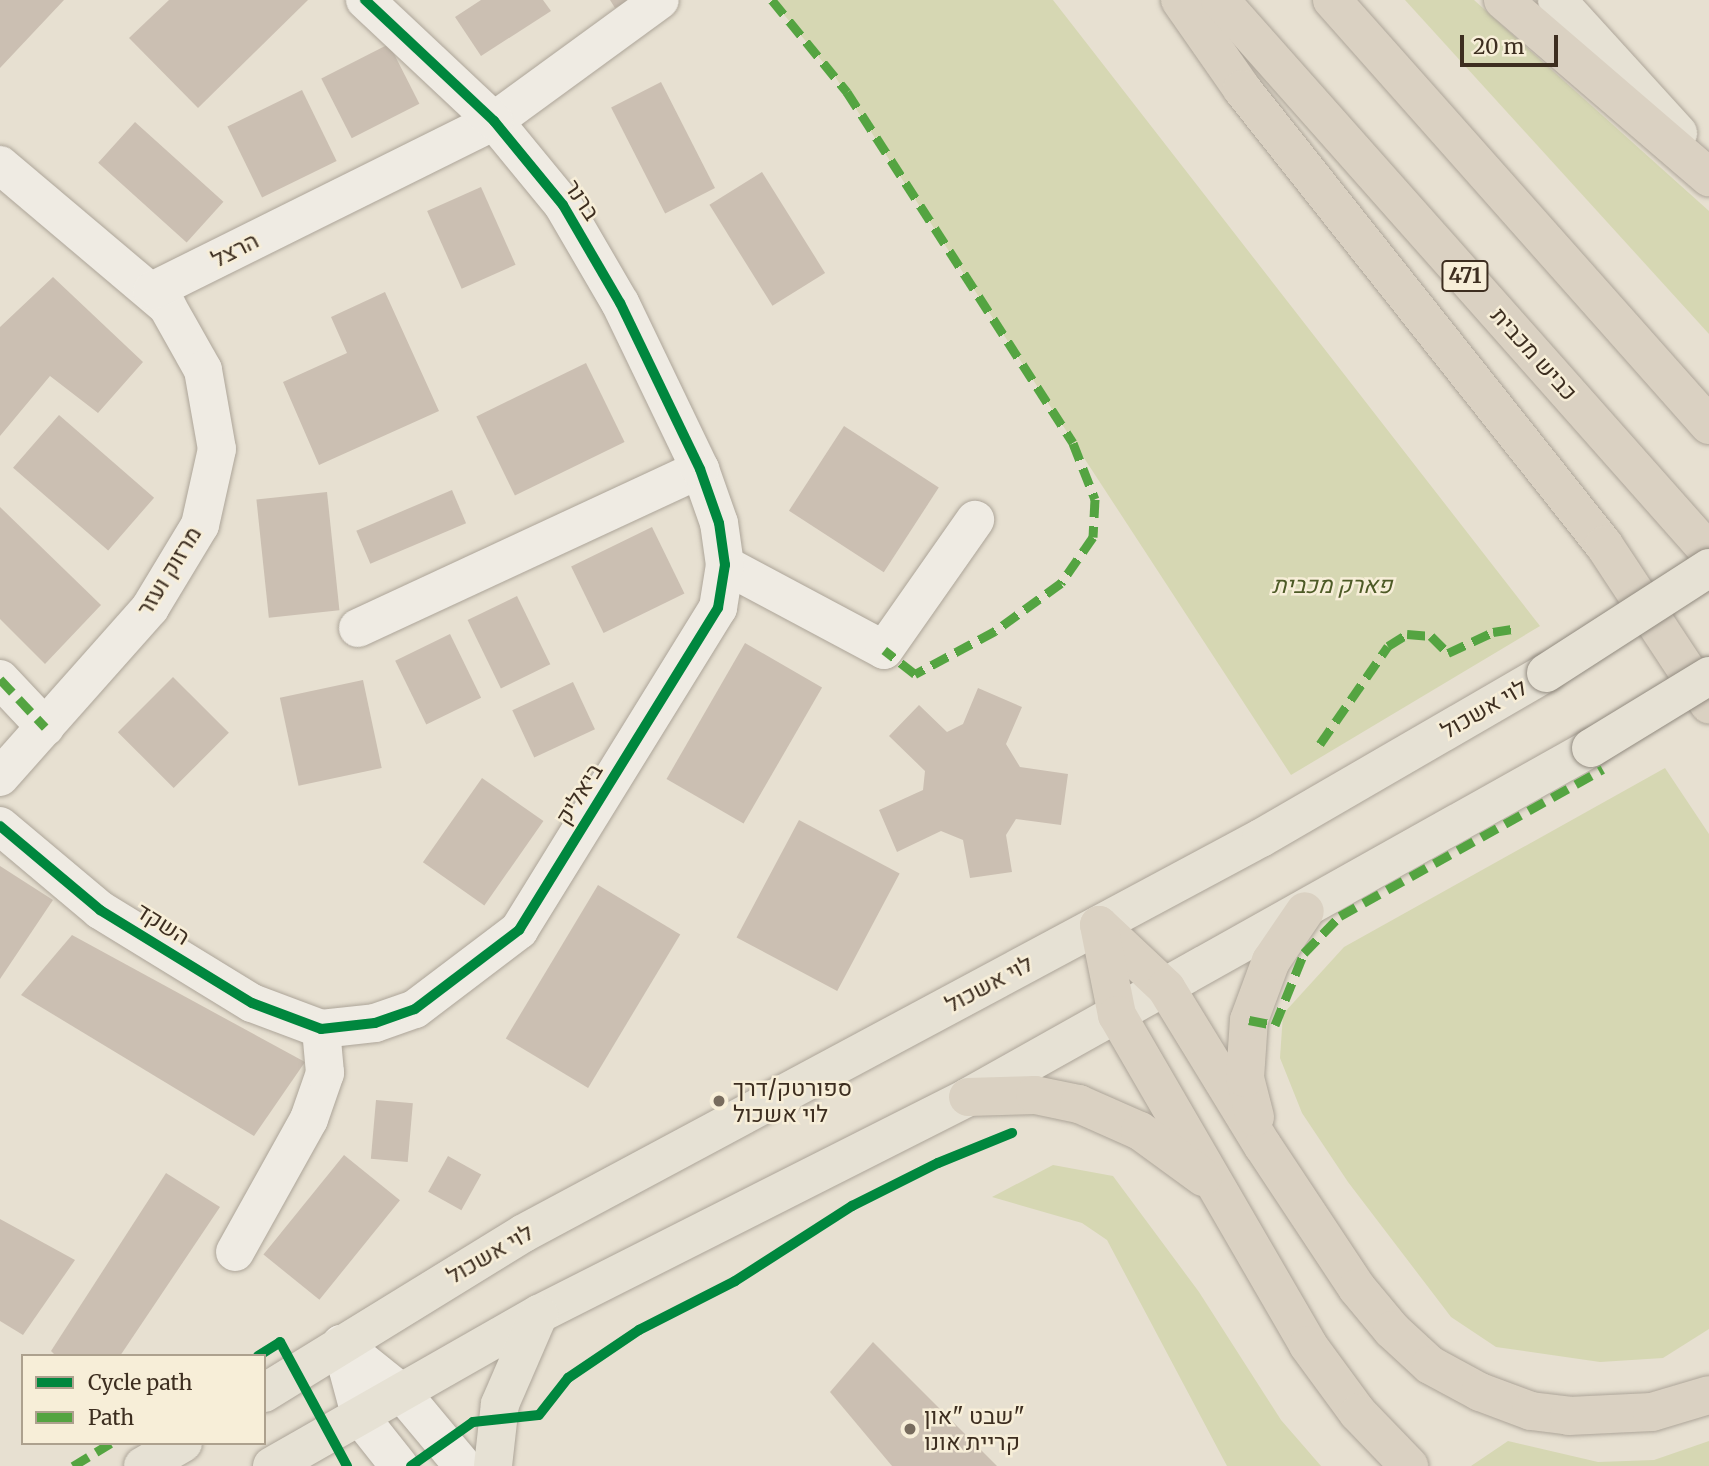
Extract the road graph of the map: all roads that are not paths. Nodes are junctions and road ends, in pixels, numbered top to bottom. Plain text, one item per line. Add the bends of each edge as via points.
1 (365, 0) edge
2 (660, 0) edge
3 (1180, 0) edge
4 (1220, 0) edge
5 (1332, 0) edge
6 (1503, 0) edge
7 (1556, 0) edge
8 (494, 121) junction
9 (1709, 164) edge
10 (0, 165) edge
11 (1709, 177) edge
12 (152, 291) junction
13 (1709, 425) edge
14 (700, 470) junction
15 (975, 520) dead end
16 (1709, 552) edge
17 (725, 565) junction
18 (1709, 568) edge
19 (358, 628) dead end
20 (1709, 676) edge
21 (0, 679) edge
22 (1709, 704) edge
23 (45, 727) junction
24 (0, 777) edge
25 (0, 826) edge
26 (1305, 911) junction
27 (1099, 925) junction
28 (1166, 988) junction
29 (1117, 1015) junction
30 (321, 1029) junction
31 (968, 1097) junction
32 (1263, 1146) junction
33 (1219, 1191) junction
34 (235, 1252) dead end
35 (539, 1314) junction
36 (341, 1345) junction
37 (266, 1392) edge
38 (402, 1393) junction
39 (1709, 1395) edge
40 (361, 1418) junction
41 (180, 1445) edge
42 (143, 1466) edge
43 (272, 1466) edge
44 (399, 1466) edge
45 (463, 1466) edge
46 (493, 1466) edge
47 (1409, 1466) edge

1 - 8 street, ברנר
2 - 8 street, הרצל
3 - 22 highway via 1242,89 1604,545
4 - 16 highway, כביש מכבית / 471
5 - 13 highway
6 - 11 highway
7 - 9 main road
8 - 12 street, הרצל
8 - 14 street, ברנר via 563,205 620,303
10 - 12 street
12 - 23 street, מרזוק ועזר via 182,325 208,386 217,449 207,504 184,555 150,608
14 - 17 street, ביאליק via 719,523
14 - 19 street
15 - 17 street via 884,650
17 - 30 street, ביאליק via 718,608 519,930 415,1009 375,1023
18 - 27 main road, לוי אשכול, bridge via 1546,673 1261,838
20 - 26 main road, bridge
21 - 23 street
23 - 24 street, מרזוק ועזר
25 - 30 street, השקד via 100,910 252,1003
26 - 28 main road
26 - 32 highway via 1270,961 1249,1020 1245,1078
27 - 28 highway
27 - 29 highway
27 - 36 main road, לוי אשכול via 524,1233
28 - 29 main road
28 - 32 highway
29 - 31 main road
29 - 33 highway
30 - 34 street via 325,1073 309,1119
31 - 33 highway via 1035,1095 1079,1104 1140,1131
31 - 35 main road
32 - 39 highway via 1349,1276 1392,1330 1450,1376 1531,1411 1569,1416 1652,1412
33 - 47 highway via 1308,1345 1358,1413
35 - 38 main road
35 - 46 main road via 500,1404
36 - 37 main road, לוי אשכול
36 - 38 street
36 - 40 street
38 - 40 main road
38 - 45 street
40 - 43 main road
40 - 44 street
41 - 42 main road

